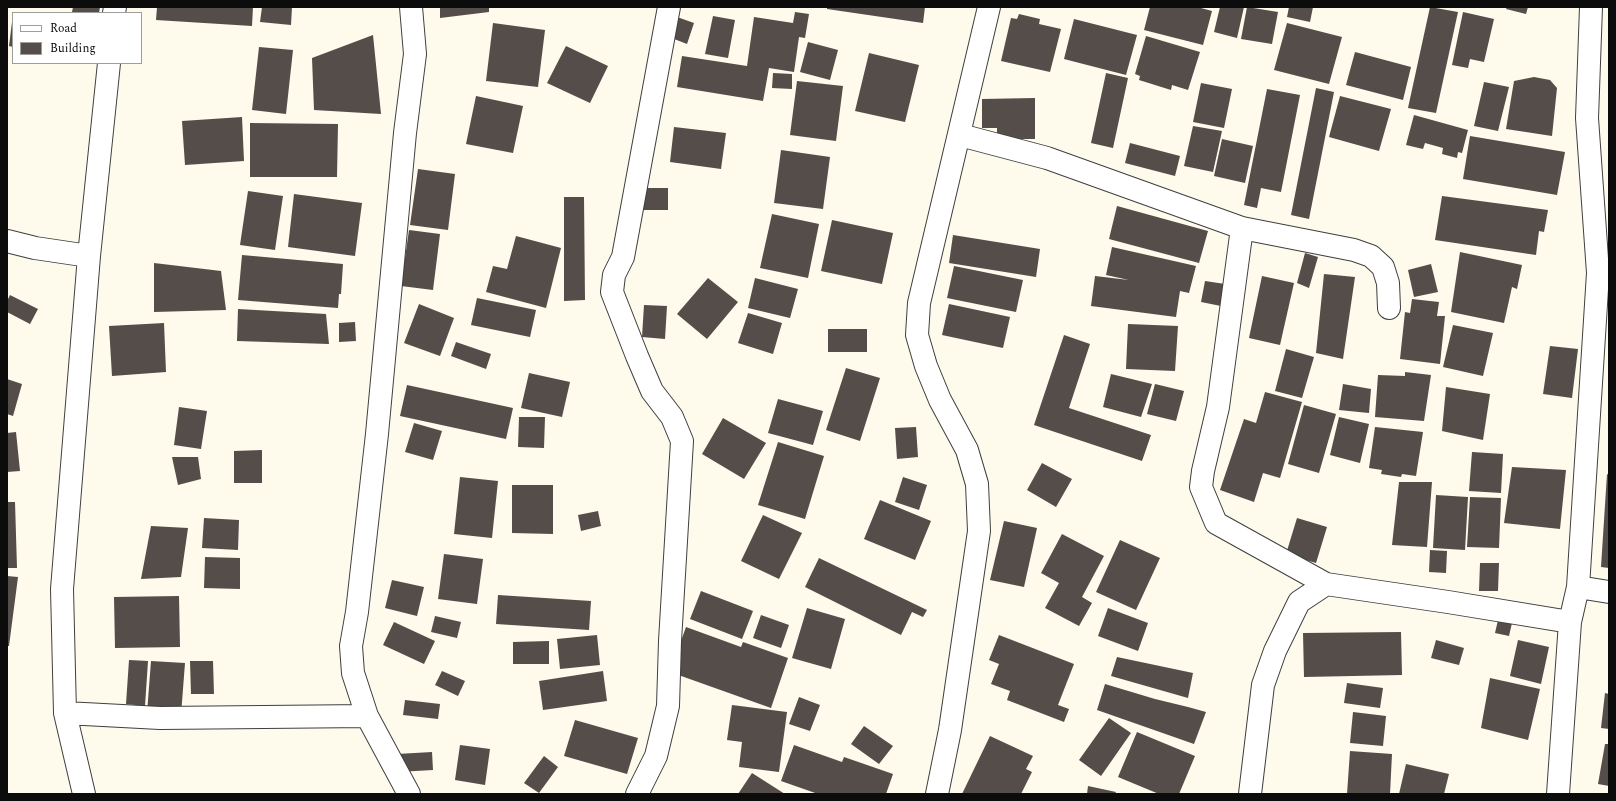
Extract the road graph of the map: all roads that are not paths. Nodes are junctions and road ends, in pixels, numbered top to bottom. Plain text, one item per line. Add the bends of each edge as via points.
1 (411, 7) edge
2 (669, 7) edge
3 (989, 7) edge
4 (1591, 7) edge
5 (109, 64) edge
6 (960, 135) junction
7 (1242, 228) junction
8 (7, 241) edge
9 (89, 256) junction
10 (1604, 274) edge
11 (1389, 308) dead end
12 (1326, 584) junction
13 (1578, 587) junction
14 (1609, 592) edge
15 (1570, 622) junction
16 (65, 713) junction
17 (367, 716) junction
18 (84, 794) edge
19 (409, 794) edge
20 (637, 794) edge
21 (937, 794) edge
22 (1250, 794) edge
23 (1558, 794) edge

1 - 17 street via 415,54 405,133 377,434 351,646 353,673
2 - 20 street via 623,257 614,275 612,292 652,391 672,417 682,441 668,706 656,756
3 - 6 street
4 - 10 street via 1587,118
5 - 9 street
6 - 7 street via 1047,158
6 - 21 street via 919,303 917,335 940,400 967,450 977,484 979,531 950,730
7 - 11 street via 1354,250 1371,256 1383,267 1388,283
7 - 12 street via 1218,407 1201,487 1216,522
8 - 9 street
9 - 16 street via 62,589
10 - 13 street
12 - 15 street
12 - 22 street via 1299,602 1275,650 1263,685
13 - 14 street
13 - 15 street
15 - 23 street
16 - 17 street via 160,718
16 - 18 street
17 - 19 street

